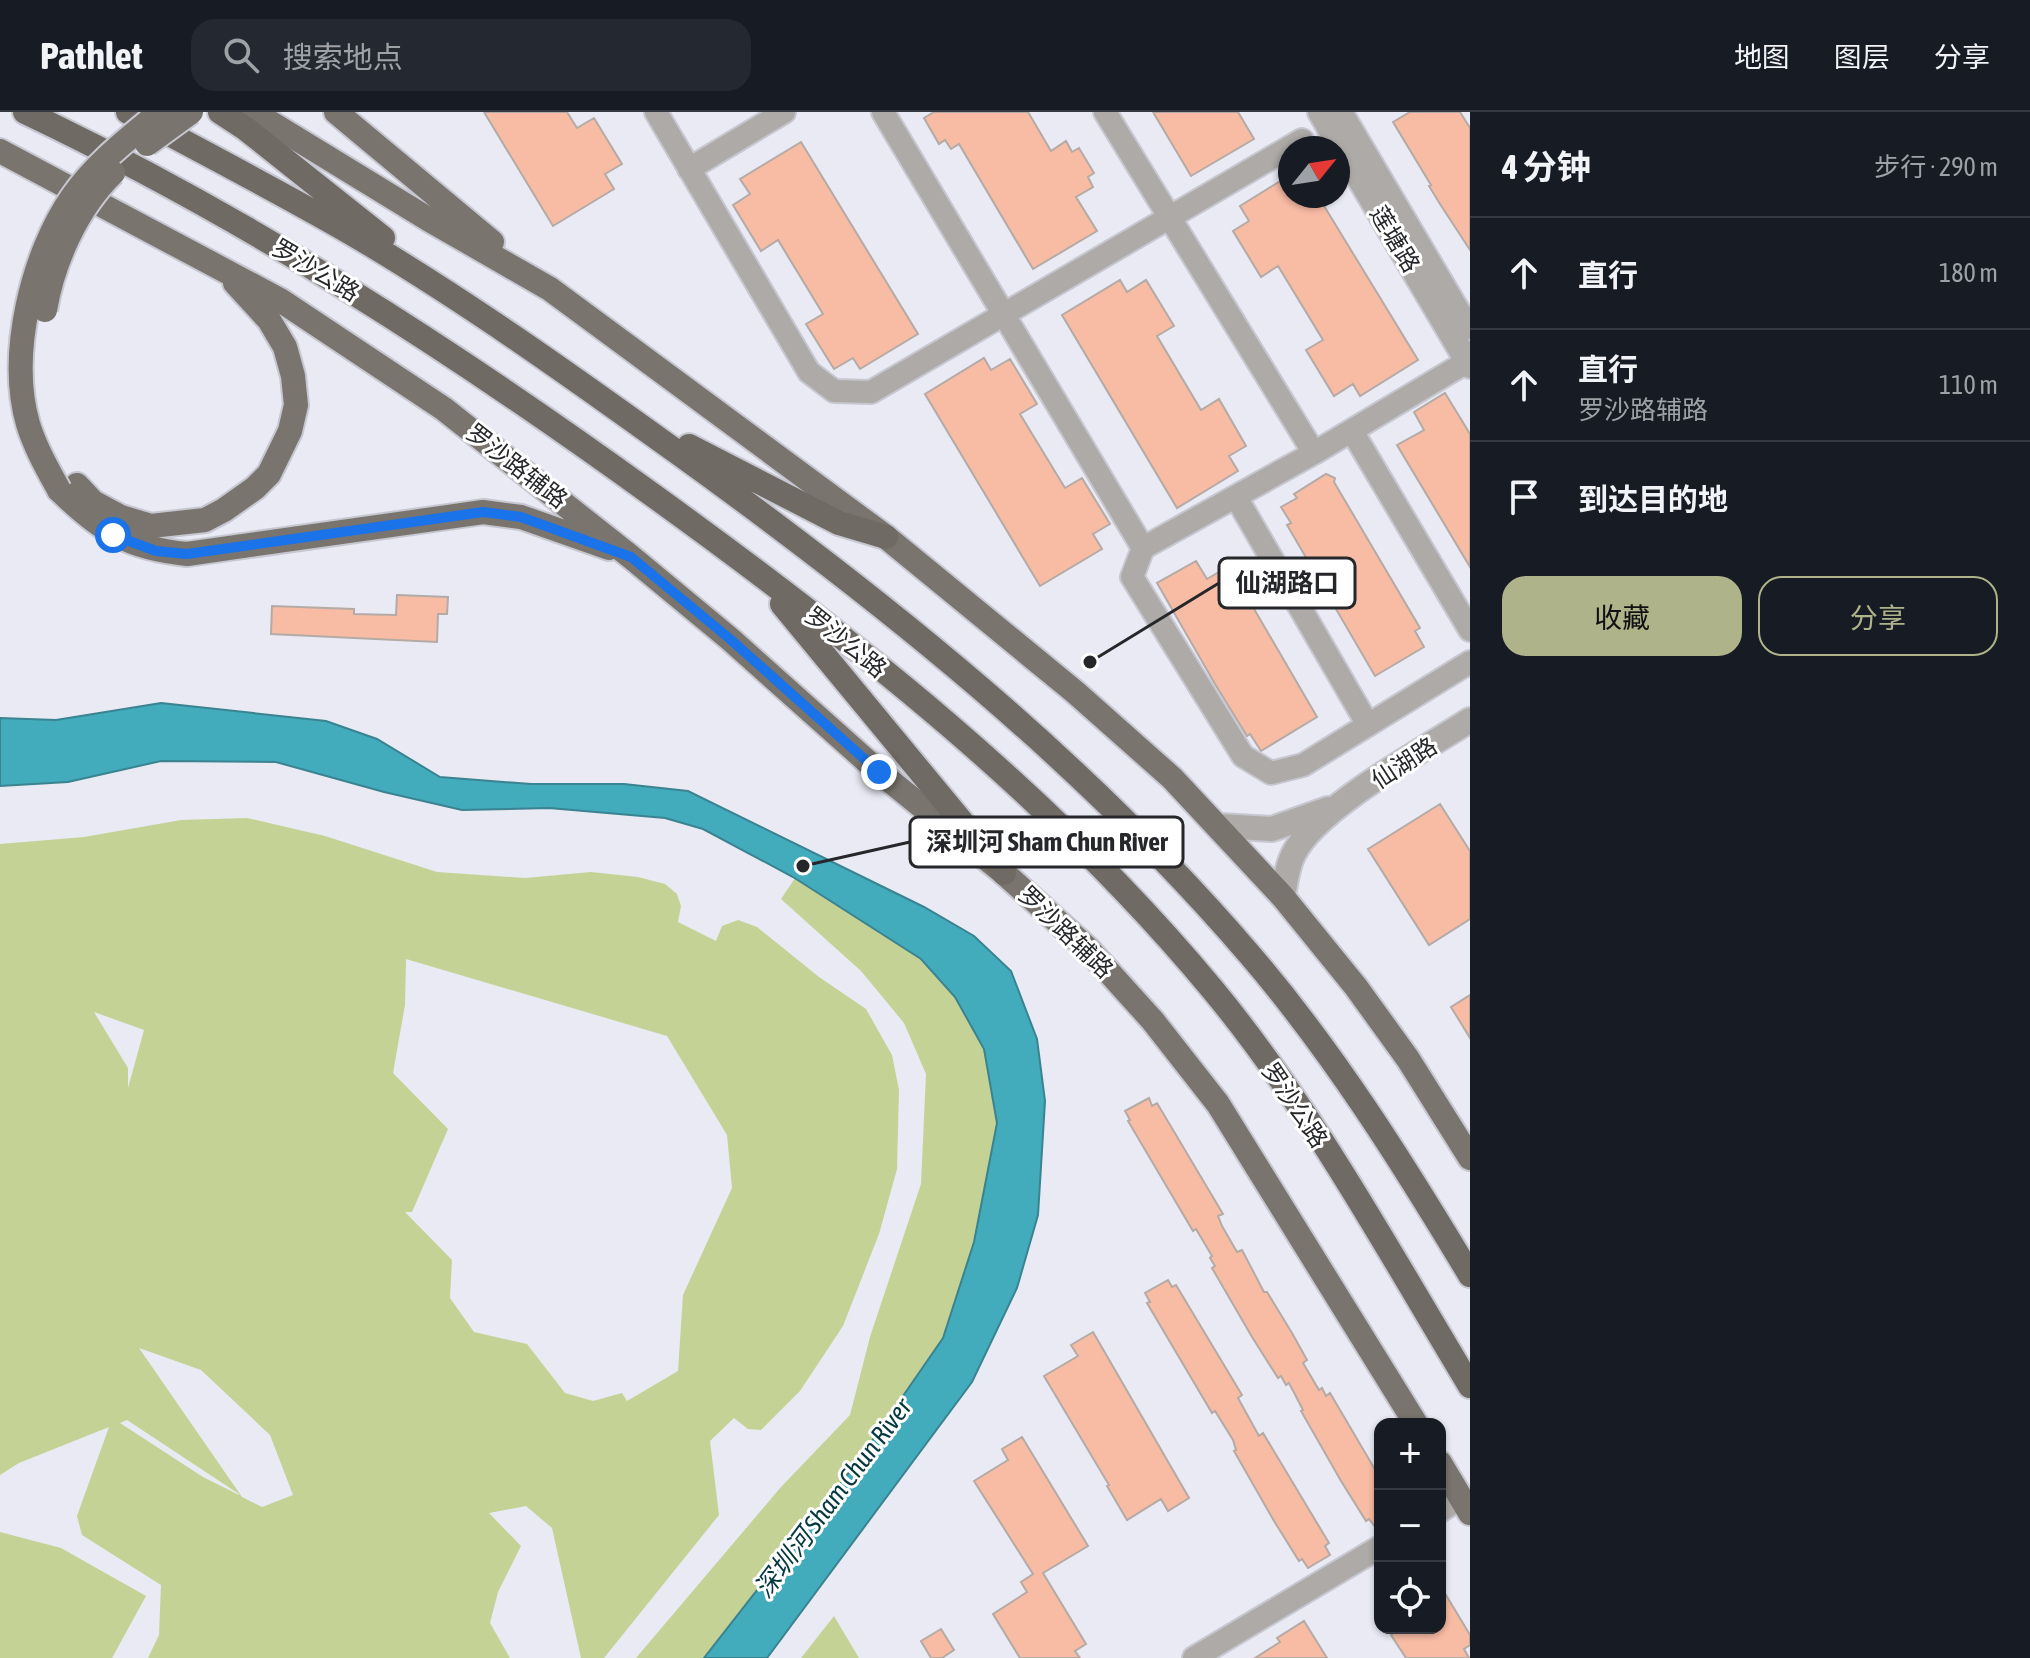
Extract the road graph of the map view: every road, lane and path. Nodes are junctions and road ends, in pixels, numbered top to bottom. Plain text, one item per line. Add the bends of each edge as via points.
1 (25, 112) edge
2 (128, 112) edge
3 (160, 112) edge
4 (191, 112) edge
5 (220, 112) edge
6 (253, 112) edge
7 (336, 112) edge
8 (656, 112) edge
9 (784, 112) edge
10 (883, 112) edge
11 (1105, 112) edge
12 (1320, 112) edge
13 (1340, 112) edge
14 (0, 151) edge
15 (1278, 154) edge
16 (689, 169) junction
17 (1169, 217) junction
18 (225, 273) junction
19 (550, 289) junction
20 (472, 310) junction
21 (1004, 314) junction
22 (1470, 333) edge
23 (1469, 362) edge
24 (620, 411) junction
25 (1352, 431) junction
26 (1314, 453) junction
27 (66, 485) junction
28 (1236, 497) junction
29 (886, 537) junction
30 (1143, 548) junction
31 (631, 557) junction
32 (750, 565) junction
33 (1470, 630) edge
34 (1470, 662) edge
35 (1470, 720) edge
36 (1368, 725) junction
37 (1338, 805) junction
38 (1220, 826) junction
39 (1004, 873) junction
40 (1283, 897) junction
41 (1470, 1158) edge
42 (1470, 1275) edge
43 (1470, 1386) edge
44 (1412, 1418) edge
45 (1446, 1473) edge
46 (1466, 1505) edge
47 (1446, 1510) edge
48 (1374, 1551) edge
49 (1194, 1658) edge

1 - 32 highway, 罗沙公路 via 212,208 443,348
2 - 20 highway, 罗沙公路 via 351,233
3 - 27 main road, bridge via 95,169 73,196 57,221 31,293 20,380 39,454
4 - 27 main road, bridge via 108,178 58,262 47,296 37,379 42,418
5 - 20 highway
6 - 19 main road
7 - 19 main road
8 - 16 street
9 - 16 street
10 - 21 street
11 - 17 street
12 - 23 street, 莲塘路
13 - 22 street, 莲塘路
14 - 18 main road, 罗沙路辅路
15 - 17 street
16 - 21 street via 809,372 834,391 871,392
17 - 21 street
17 - 26 street
18 - 27 main road via 269,320 285,347 293,376 296,405 290,431 269,474 205,520 151,526 121,517
18 - 31 main road, 罗沙路辅路 via 280,300 444,409
19 - 29 main road
20 - 24 highway, 罗沙公路
21 - 30 street
23 - 25 street
24 - 29 highway via 839,523
24 - 42 highway, 罗沙公路 via 783,529 945,657 1064,761 1163,859 1252,957 1342,1075
25 - 26 street
25 - 33 street
26 - 28 street
27 - 31 main road via 85,515 113,535 156,551 187,554 483,512 521,517
28 - 30 street
28 - 36 street
29 - 38 main road via 1075,692
30 - 36 street via 1132,577 1243,756 1271,773 1303,765
31 - 39 main road, 罗沙路辅路
32 - 39 highway
32 - 43 highway, 罗沙公路 via 1029,796 1205,981 1300,1108
34 - 36 street
35 - 37 street, 仙湖路
37 - 38 street via 1272,829
37 - 40 street via 1294,852
38 - 40 main road
39 - 44 main road, 罗沙路辅路 via 1088,949 1218,1104
40 - 41 main road via 1408,1059
45 - 46 main road
46 - 47 street
48 - 49 street

